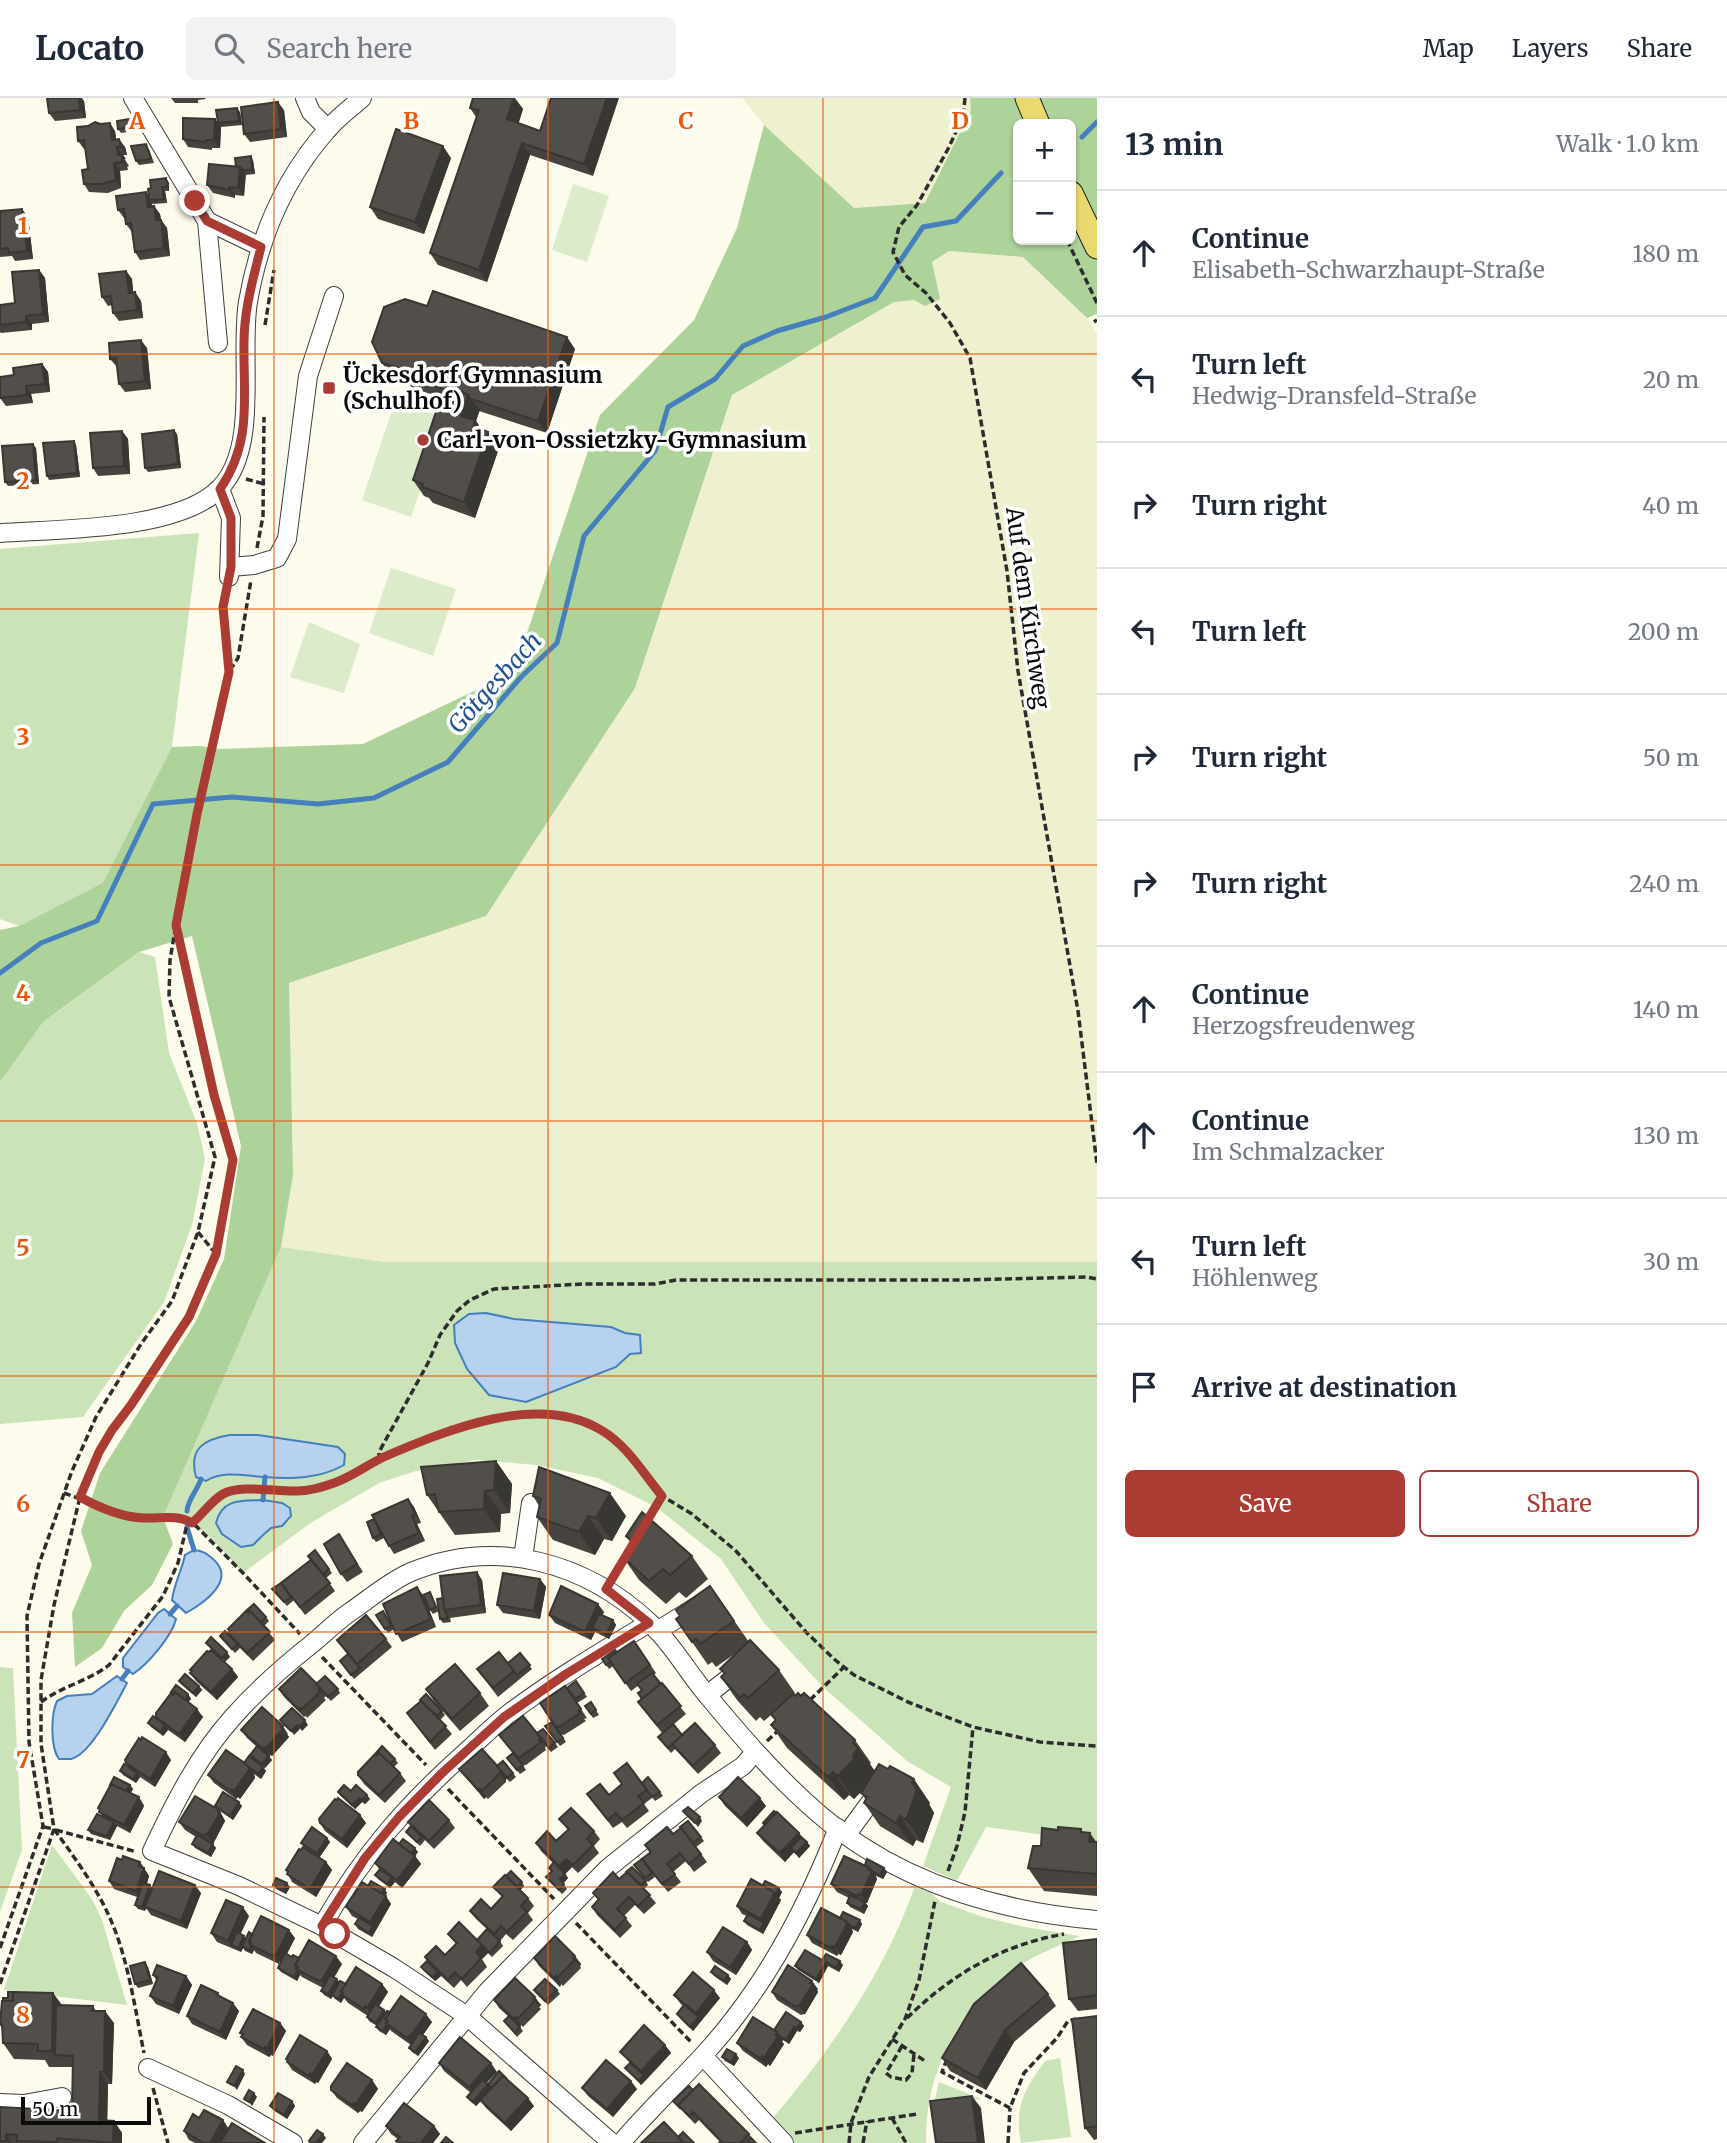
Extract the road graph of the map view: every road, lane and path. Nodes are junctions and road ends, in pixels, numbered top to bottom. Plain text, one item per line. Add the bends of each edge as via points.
1 (133, 98) edge
2 (305, 98) edge
3 (362, 98) edge
4 (965, 98) edge
5 (1027, 98) edge
6 (1036, 119) edge
7 (328, 129) junction
8 (1076, 203) edge
9 (207, 221) junction
10 (1070, 245) edge
11 (261, 247) junction
12 (1097, 247) edge
13 (274, 270) dead end
14 (334, 296) dead end
15 (1097, 303) edge
16 (264, 331) dead end
17 (218, 343) dead end
18 (264, 406) dead end
19 (220, 489) junction
20 (0, 533) edge
21 (230, 572) junction
22 (253, 572) junction
23 (229, 672) junction
24 (176, 925) junction
25 (1097, 1164) edge
26 (198, 1232) junction
27 (216, 1254) junction
28 (1097, 1279) edge
29 (379, 1460) junction
30 (64, 1493) junction
31 (662, 1496) junction
32 (80, 1497) junction
33 (531, 1503) edge
34 (190, 1522) junction
35 (643, 1527) edge
36 (630, 1547) edge
37 (523, 1558) junction
38 (255, 1586) dead end
39 (606, 1589) junction
40 (702, 1602) edge
41 (653, 1627) junction
42 (744, 1665) edge
43 (844, 1667) junction
44 (707, 1695) junction
45 (41, 1702) junction
46 (368, 1705) dead end
47 (805, 1705) edge
48 (379, 1717) dead end
49 (785, 1724) edge
50 (974, 1727) junction
51 (1097, 1746) edge
52 (755, 1752) junction
53 (882, 1785) edge
54 (43, 1826) junction
55 (54, 1829) junction
56 (842, 1831) junction
57 (495, 1838) dead end
58 (152, 1851) junction
59 (942, 1887) junction
60 (565, 1911) junction
61 (1075, 1918) junction
62 (1097, 1920) edge
63 (322, 1926) junction
64 (0, 1948) edge
65 (127, 1975) dead end
66 (0, 1984) edge
67 (467, 2016) junction
68 (905, 2019) junction
69 (1078, 2019) edge
70 (892, 2039) junction
71 (902, 2046) junction
72 (914, 2054) junction
73 (703, 2056) junction
74 (947, 2058) edge
75 (925, 2061) dead end
76 (148, 2068) dead end
77 (62, 2098) dead end
78 (0, 2103) edge
79 (1010, 2108) junction
80 (918, 2114) dead end
81 (892, 2118) junction
82 (867, 2121) junction
83 (851, 2123) junction
84 (780, 2140) edge
85 (293, 2143) edge
86 (363, 2143) edge
87 (612, 2143) edge
88 (621, 2143) edge
89 (849, 2143) edge
90 (863, 2143) edge
91 (906, 2143) edge
92 (1008, 2143) edge

1 - 9 street
2 - 7 street via 311,112
3 - 7 street
4 - 25 path, Auf dem Kirchweg via 948,149 917,205 899,227 892,252 905,275 950,323 970,358 1007,571 1018,671 1078,1011
5 - 6 main road
7 - 11 street via 282,192
8 - 12 main road
9 - 11 street
9 - 17 street
10 - 15 path
11 - 19 street via 245,329 242,432 230,474
13 - 16 path
14 - 22 street via 308,376 287,539 277,558
18 - 22 path via 263,516
19 - 20 street via 195,505 136,524
19 - 21 street via 231,518
21 - 22 street
21 - 22 path
21 - 23 path via 223,607
22 - 23 path via 238,659
23 - 24 path
24 - 26 path via 169,997 215,1157
24 - 27 path via 233,1160
26 - 27 path
26 - 30 path via 172,1301 96,1417
27 - 32 path via 189,1317 112,1430
28 - 29 path via 676,1280 494,1289 457,1311 440,1335 379,1452
29 - 31 path via 467,1425 505,1416 562,1415 600,1429 626,1450
29 - 34 path via 335,1483 300,1491 232,1490
30 - 32 path
30 - 54 path via 27,1616 29,1742
31 - 35 path
31 - 43 path via 736,1551 806,1632
32 - 34 path via 138,1518 174,1517
32 - 45 path via 54,1605
33 - 37 street
34 - 38 path
34 - 45 path via 163,1596 109,1665
36 - 39 path
37 - 39 street via 568,1570
37 - 58 street via 459,1557 409,1573 339,1620 233,1717 174,1803
39 - 41 street
40 - 41 street
41 - 44 street
41 - 63 street via 566,1674 504,1717 442,1773 365,1858
42 - 44 street
43 - 47 path
43 - 50 path via 908,1702
44 - 52 street
45 - 55 path via 41,1744
46 - 48 path
49 - 52 path
50 - 51 path via 1040,1742
50 - 59 path via 965,1812
52 - 56 street
52 - 60 street via 743,1766 651,1832
53 - 56 street
54 - 55 path
54 - 64 path
55 - 58 path via 135,1852
55 - 65 path via 110,1918
55 - 66 path
56 - 59 street via 877,1855
56 - 73 street via 772,1963
57 - 60 path
58 - 63 street
59 - 61 street via 1003,1906
59 - 68 path
60 - 67 street
60 - 73 path
61 - 62 street
61 - 68 path via 1068,1934 1021,1945 978,1963
63 - 67 street
67 - 86 street
67 - 87 street
68 - 70 path
69 - 79 path via 1068,2021 1024,2073
70 - 71 path
70 - 83 path via 869,2077
71 - 72 path
71 - 72 path via 887,2068 891,2077 906,2080 912,2073
72 - 75 path
73 - 84 street
73 - 88 street
74 - 79 path via 942,2073
76 - 85 street via 228,2105
77 - 78 street
79 - 92 path
80 - 81 path
81 - 82 path
81 - 91 path
82 - 83 path
82 - 90 path
83 - 84 path
83 - 89 path

